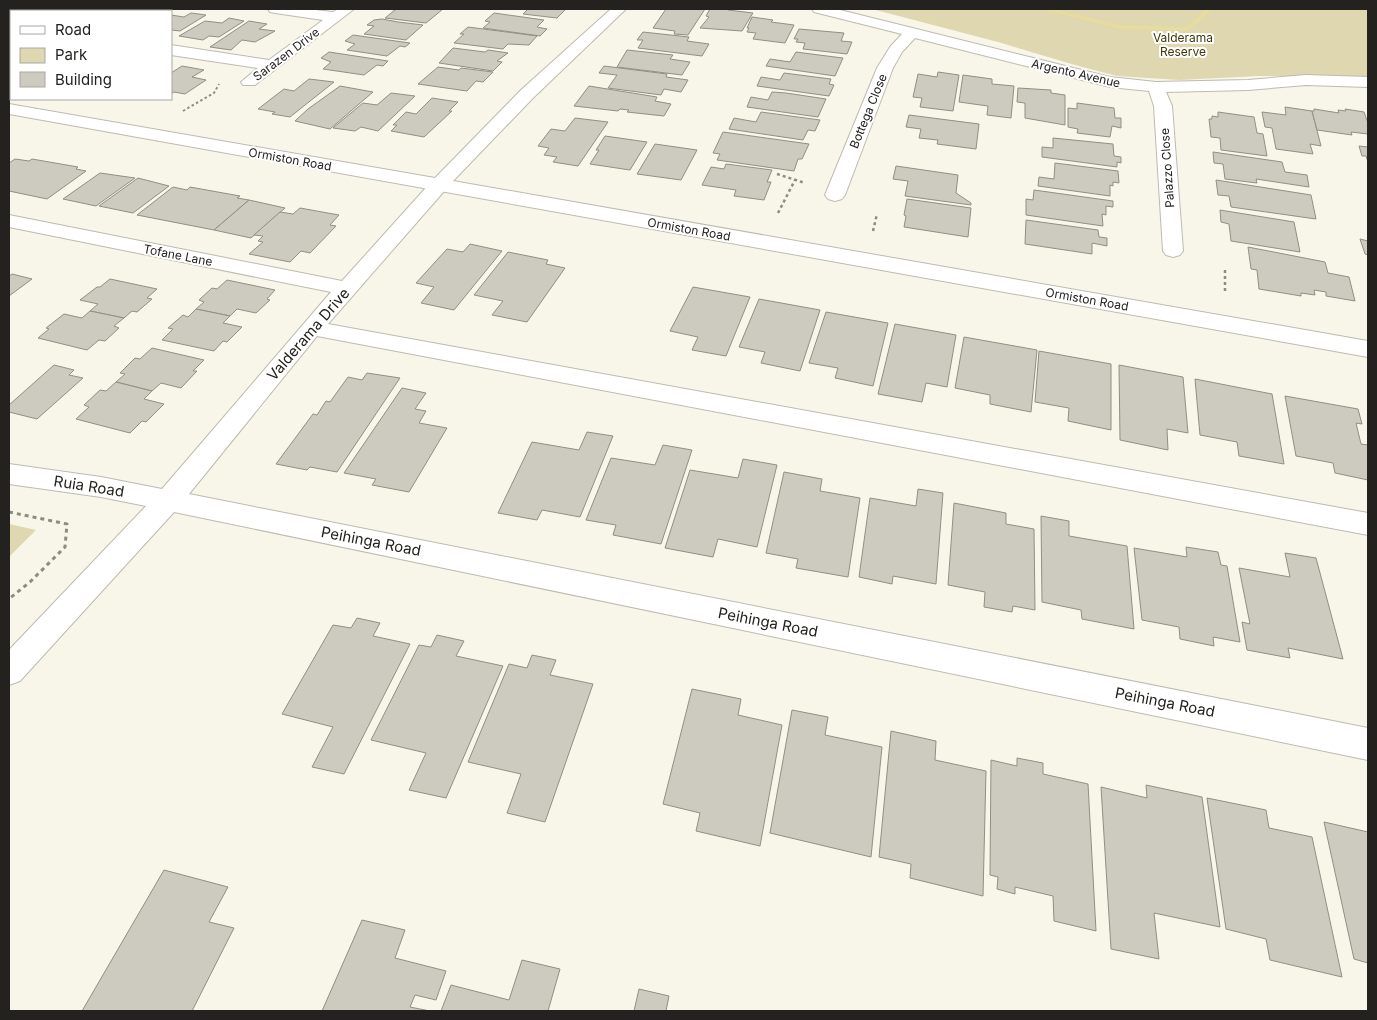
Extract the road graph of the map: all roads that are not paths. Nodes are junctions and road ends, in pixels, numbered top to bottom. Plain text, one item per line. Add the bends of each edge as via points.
1 (275, 9) edge
2 (619, 9) edge
3 (819, 9) edge
4 (341, 13) edge
5 (912, 32) junction
6 (172, 50) edge
7 (272, 65) junction
8 (249, 82) dead end
9 (1368, 82) edge
10 (1156, 87) junction
11 (9, 109) edge
12 (439, 185) junction
13 (835, 195) dead end
14 (9, 221) edge
15 (1173, 251) dead end
16 (347, 289) junction
17 (312, 328) junction
18 (1368, 349) edge
19 (9, 474) edge
20 (168, 500) junction
21 (1368, 524) edge
22 (9, 671) edge
23 (1368, 744) edge

1 - 4 street
2 - 12 street, Valderama Drive via 518,101
3 - 5 street, Argento Avenue
4 - 7 street, Sarazen Drive
5 - 10 street, Argento Avenue via 1110,82
5 - 13 street, Bottega Close via 885,68
6 - 7 street
7 - 8 street, Sarazen Drive
9 - 10 street, Argento Avenue via 1306,80
10 - 15 street, Palazzo Close via 1162,106
11 - 12 street, Ormiston Road
12 - 16 street, Valderama Drive
12 - 18 street, Ormiston Road
14 - 16 street, Tofane Lane
16 - 17 street, Valderama Drive
17 - 20 street, Valderama Drive
17 - 21 street
19 - 20 street, Ruia Road
20 - 22 street, Valderama Drive
20 - 23 street, Peihinga Road

